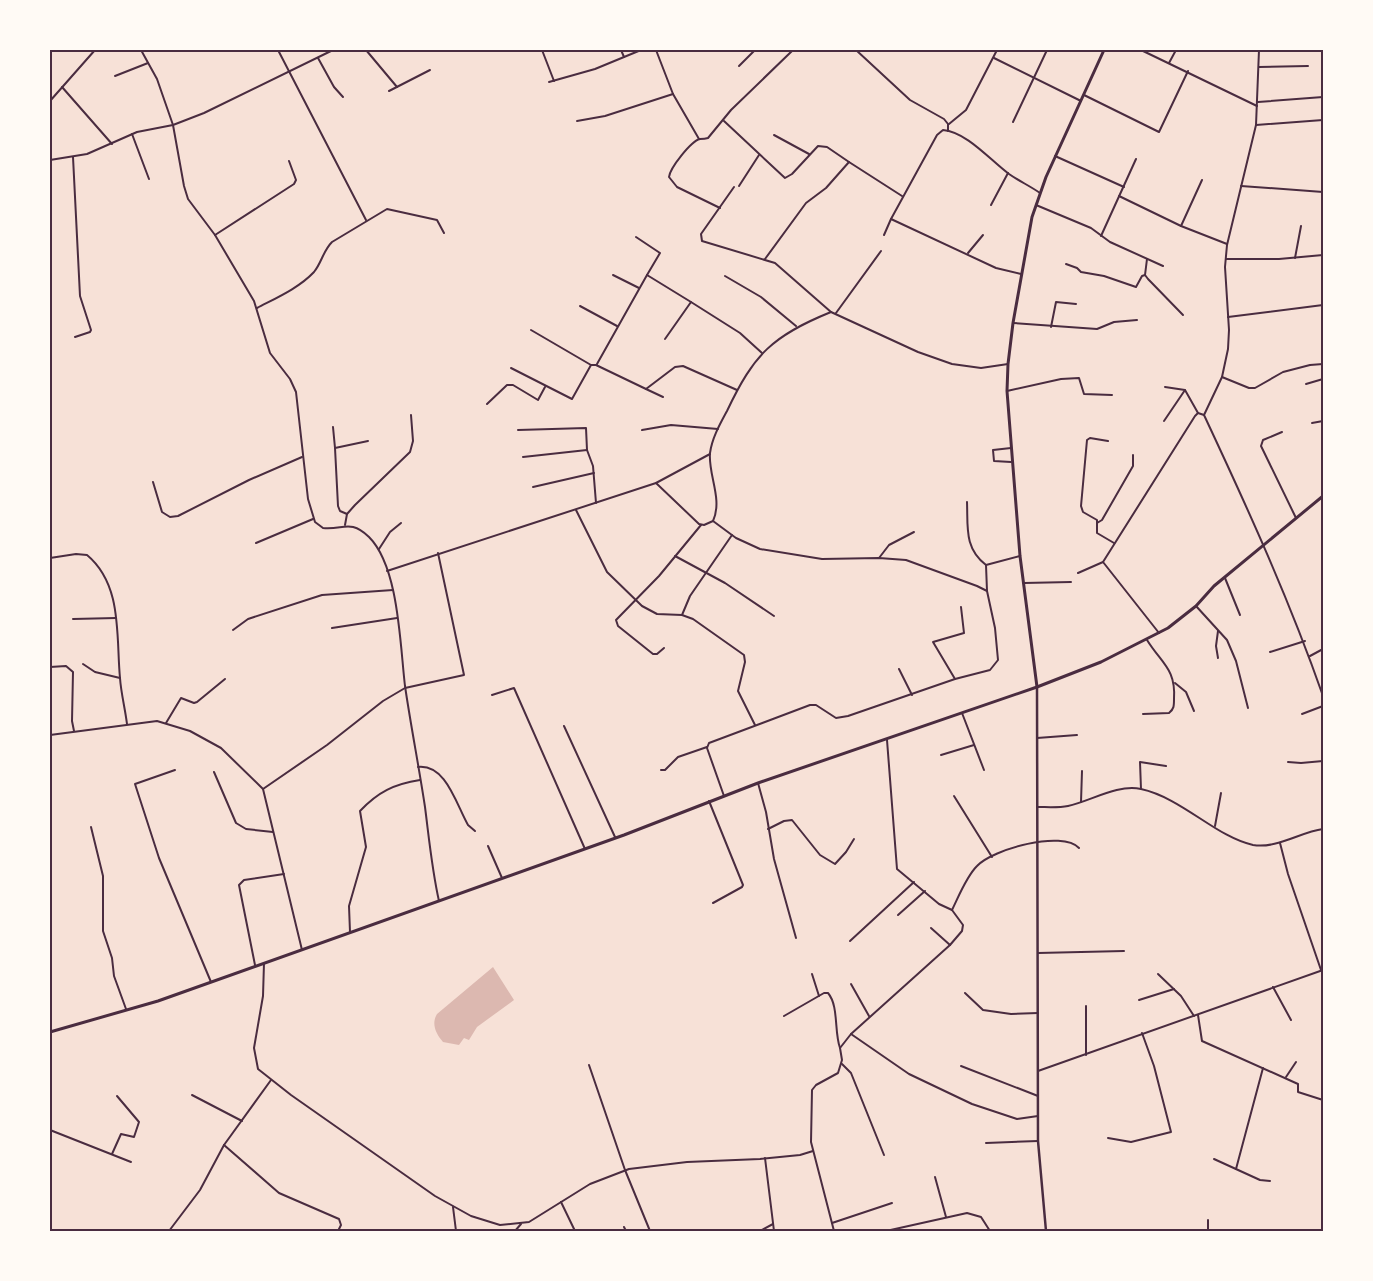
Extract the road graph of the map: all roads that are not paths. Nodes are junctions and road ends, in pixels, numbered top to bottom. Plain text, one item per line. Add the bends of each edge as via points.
1 (95, 50) edge
2 (141, 50) edge
3 (278, 50) edge
4 (333, 50) edge
5 (366, 50) edge
6 (542, 50) edge
7 (621, 50) edge
8 (641, 50) edge
9 (656, 50) edge
10 (755, 50) edge
11 (793, 50) edge
12 (856, 50) edge
13 (997, 50) edge
14 (1047, 50) edge
15 (1104, 50) edge
16 (1141, 50) edge
17 (1176, 50) edge
18 (1259, 50) edge
19 (624, 57) junction
20 (318, 58) junction
21 (994, 58) junction
22 (1169, 62) junction
23 (148, 63) junction
24 (739, 66) dead end
25 (1308, 66) dead end
26 (1259, 68) junction
27 (430, 70) dead end
28 (1188, 71) junction
29 (289, 73) junction
30 (115, 76) dead end
31 (1034, 78) junction
32 (554, 81) junction
33 (549, 82) dead end
34 (62, 87) junction
35 (397, 87) junction
36 (389, 92) dead end
37 (673, 94) junction
38 (1084, 95) junction
39 (343, 97) dead end
40 (1323, 97) edge
41 (50, 101) edge
42 (1081, 101) junction
43 (1258, 102) junction
44 (1257, 106) junction
45 (1323, 120) edge
46 (577, 121) dead end
47 (724, 121) junction
48 (1013, 122) dead end
49 (948, 124) junction
50 (173, 125) junction
51 (1256, 126) junction
52 (948, 131) junction
53 (132, 134) junction
54 (774, 135) dead end
55 (699, 139) junction
56 (112, 144) junction
57 (809, 154) junction
58 (759, 155) junction
59 (1055, 156) junction
60 (72, 157) junction
61 (1136, 159) dead end
62 (50, 160) edge
63 (289, 162) dead end
64 (849, 162) junction
65 (1008, 173) junction
66 (149, 179) dead end
67 (1202, 180) dead end
68 (739, 186) dead end
69 (1241, 186) junction
70 (734, 187) dead end
71 (1124, 187) junction
72 (1323, 192) edge
73 (1040, 193) junction
74 (903, 196) junction
75 (1119, 196) junction
76 (991, 205) dead end
77 (1036, 205) junction
78 (720, 208) junction
79 (890, 218) junction
80 (366, 220) junction
81 (1181, 226) junction
82 (1302, 226) dead end
83 (444, 233) dead end
84 (215, 235) junction
85 (884, 235) dead end
86 (983, 235) dead end
87 (1101, 236) junction
88 (636, 237) dead end
89 (1227, 245) junction
90 (881, 251) dead end
91 (968, 253) junction
92 (1323, 255) edge
93 (1295, 258) junction
94 (765, 259) junction
95 (1147, 259) junction
96 (1226, 260) junction
97 (1066, 264) dead end
98 (1163, 266) dead end
99 (1021, 274) junction
100 (613, 275) dead end
101 (1145, 275) junction
102 (647, 276) junction
103 (724, 276) dead end
104 (639, 288) junction
105 (690, 302) junction
106 (1076, 304) dead end
107 (580, 306) dead end
108 (1323, 306) edge
109 (257, 308) junction
110 (830, 312) junction
111 (836, 313) junction
112 (1183, 316) dead end
113 (1228, 317) junction
114 (1137, 320) dead end
115 (1013, 323) junction
116 (617, 326) junction
117 (796, 326) junction
118 (1051, 327) junction
119 (531, 330) dead end
120 (75, 337) dead end
121 (666, 339) dead end
122 (762, 353) junction
123 (591, 364) junction
124 (1008, 364) junction
125 (1323, 364) edge
126 (596, 365) junction
127 (511, 368) dead end
128 (1222, 377) junction
129 (1323, 379) edge
130 (1306, 384) dead end
131 (546, 387) junction
132 (1165, 387) dead end
133 (646, 389) junction
134 (737, 390) junction
135 (1185, 390) junction
136 (1007, 391) junction
137 (1112, 395) dead end
138 (663, 397) dead end
139 (487, 404) dead end
140 (1198, 414) junction
141 (411, 415) dead end
142 (1204, 415) junction
143 (1164, 421) dead end
144 (1323, 421) edge
145 (1312, 423) dead end
146 (333, 427) dead end
147 (718, 429) junction
148 (518, 430) dead end
149 (642, 430) dead end
150 (1282, 432) dead end
151 (368, 441) dead end
152 (1108, 441) dead end
153 (335, 448) junction
154 (1011, 448) junction
155 (587, 450) junction
156 (710, 454) junction
157 (1133, 455) dead end
158 (302, 457) junction
159 (523, 457) dead end
160 (1012, 462) junction
161 (594, 473) junction
162 (153, 482) dead end
163 (656, 484) junction
164 (533, 487) dead end
165 (1323, 496) edge
166 (967, 502) dead end
167 (596, 504) junction
168 (576, 510) junction
169 (347, 514) junction
170 (1296, 518) junction
171 (313, 519) junction
172 (713, 521) junction
173 (401, 523) dead end
174 (1097, 523) junction
175 (345, 525) junction
176 (701, 525) junction
177 (914, 532) dead end
178 (732, 535) junction
179 (256, 543) dead end
180 (1114, 543) junction
181 (1264, 544) junction
182 (379, 549) junction
183 (438, 553) junction
184 (675, 556) junction
185 (1020, 556) junction
186 (50, 558) edge
187 (879, 558) junction
188 (1103, 562) junction
189 (986, 564) junction
190 (387, 571) junction
191 (706, 572) junction
192 (1078, 572) dead end
193 (1225, 578) junction
194 (1071, 582) dead end
195 (1024, 583) junction
196 (393, 590) junction
197 (987, 591) junction
198 (636, 600) junction
199 (1196, 606) junction
200 (961, 607) dead end
201 (682, 615) junction
202 (1240, 615) dead end
203 (774, 616) dead end
204 (116, 618) junction
205 (398, 618) junction
206 (73, 619) dead end
207 (332, 628) dead end
208 (233, 630) dead end
209 (1218, 631) junction
210 (1159, 633) junction
211 (1147, 640) junction
212 (1305, 641) junction
213 (664, 648) dead end
214 (1323, 649) edge
215 (1270, 652) dead end
216 (1310, 656) junction
217 (1218, 658) dead end
218 (83, 664) dead end
219 (50, 666) edge
220 (899, 669) dead end
221 (120, 678) junction
222 (225, 679) dead end
223 (955, 679) junction
224 (1318, 682) junction
225 (1323, 682) edge
226 (1175, 683) junction
227 (1037, 687) junction
228 (406, 688) junction
229 (492, 695) dead end
230 (912, 695) junction
231 (1323, 696) edge
232 (1323, 706) edge
233 (1248, 708) dead end
234 (1194, 711) dead end
235 (962, 713) junction
236 (1143, 714) dead end
237 (1302, 714) dead end
238 (166, 723) junction
239 (127, 724) junction
240 (564, 726) dead end
241 (755, 726) junction
242 (74, 731) junction
243 (50, 735) edge
244 (1077, 735) dead end
245 (886, 738) junction
246 (1037, 738) junction
247 (974, 745) junction
248 (707, 747) junction
249 (941, 755) dead end
250 (1323, 761) edge
251 (1288, 762) dead end
252 (1166, 766) dead end
253 (418, 767) junction
254 (175, 770) dead end
255 (661, 770) dead end
256 (984, 770) dead end
257 (1082, 771) dead end
258 (214, 772) dead end
259 (420, 780) junction
260 (758, 783) junction
261 (263, 789) junction
262 (1141, 789) junction
263 (1221, 793) dead end
264 (724, 796) junction
265 (954, 796) dead end
266 (709, 801) junction
267 (1081, 802) junction
268 (1037, 807) junction
269 (1214, 826) junction
270 (91, 827) dead end
271 (768, 829) junction
272 (1323, 829) edge
273 (475, 831) dead end
274 (274, 833) junction
275 (615, 838) junction
276 (854, 839) dead end
277 (1037, 842) junction
278 (1280, 843) junction
279 (488, 846) dead end
280 (1079, 848) dead end
281 (585, 849) junction
282 (992, 857) junction
283 (284, 874) junction
284 (502, 878) junction
285 (914, 882) junction
286 (924, 891) junction
287 (439, 901) junction
288 (713, 903) dead end
289 (952, 910) junction
290 (898, 915) dead end
291 (931, 928) dead end
292 (350, 932) junction
293 (796, 938) dead end
294 (850, 941) dead end
295 (950, 944) junction
296 (302, 950) junction
297 (1124, 951) dead end
298 (1038, 953) junction
299 (264, 963) junction
300 (255, 965) junction
301 (1322, 970) edge
302 (812, 974) dead end
303 (1158, 974) dead end
304 (211, 982) junction
305 (851, 984) dead end
306 (1273, 988) junction
307 (1174, 989) junction
308 (966, 993) dead end
309 (819, 996) junction
310 (1138, 1000) dead end
311 (1086, 1006) dead end
312 (127, 1011) junction
313 (1038, 1013) junction
314 (1196, 1015) junction
315 (784, 1016) dead end
316 (869, 1016) junction
317 (1291, 1020) dead end
318 (50, 1032) edge
319 (1142, 1032) junction
320 (850, 1034) junction
321 (840, 1048) junction
322 (1086, 1055) junction
323 (1296, 1062) dead end
324 (842, 1064) junction
325 (589, 1065) dead end
326 (961, 1066) dead end
327 (1263, 1068) junction
328 (1038, 1071) junction
329 (1286, 1078) junction
330 (271, 1080) junction
331 (192, 1095) dead end
332 (117, 1096) dead end
333 (1038, 1096) junction
334 (1323, 1100) edge
335 (1038, 1116) junction
336 (242, 1121) junction
337 (50, 1130) edge
338 (1108, 1138) dead end
339 (1038, 1141) junction
340 (986, 1143) dead end
341 (224, 1145) junction
342 (812, 1151) junction
343 (112, 1155) junction
344 (884, 1155) dead end
345 (765, 1158) junction
346 (1214, 1160) dead end
347 (131, 1162) dead end
348 (1236, 1169) junction
349 (625, 1170) junction
350 (935, 1177) dead end
351 (1270, 1181) dead end
352 (562, 1202) junction
353 (892, 1203) dead end
354 (453, 1207) junction
355 (946, 1217) junction
356 (1208, 1220) dead end
357 (832, 1223) junction
358 (521, 1224) junction
359 (773, 1224) junction
360 (624, 1227) dead end
361 (169, 1231) edge
362 (338, 1231) edge
363 (456, 1231) edge
364 (515, 1231) edge
365 (576, 1231) edge
366 (626, 1231) edge
367 (650, 1231) edge
368 (760, 1231) edge
369 (774, 1231) edge
370 (834, 1231) edge
371 (886, 1231) edge
372 (990, 1231) edge
373 (1046, 1231) edge
374 (1208, 1231) edge

1 - 34 street
2 - 23 street
3 - 29 street
4 - 20 street
5 - 35 street
6 - 32 street
7 - 19 street
8 - 19 street
9 - 37 street
10 - 24 street
11 - 47 street
12 - 49 street via 910,100
13 - 21 street
14 - 31 street
15 - 38 main road
16 - 22 street
17 - 22 street
18 - 26 street
19 - 32 street
20 - 29 street
20 - 39 street
21 - 31 street
21 - 49 street via 966,110
22 - 28 street
23 - 30 street
23 - 50 street
25 - 26 street
26 - 43 street
27 - 35 street
28 - 38 street via 1159,132
28 - 44 street
29 - 50 street
29 - 80 street
31 - 42 street
31 - 48 street
32 - 33 street
34 - 41 street
34 - 56 street
35 - 36 street
37 - 46 street
37 - 55 street
38 - 42 main road
40 - 43 street
42 - 59 main road
43 - 44 street
44 - 51 street
45 - 51 street
47 - 55 street via 708,138
47 - 58 street
49 - 52 street
50 - 53 street
50 - 84 street via 188,199
51 - 69 street
52 - 65 street via 986,154
52 - 74 street via 940,131
53 - 56 street
53 - 66 street
54 - 57 street
55 - 78 street via 675,163 669,178 677,187
56 - 60 street
57 - 58 street via 786,178
57 - 64 street via 822,145
58 - 68 street
59 - 71 street
59 - 73 main road
60 - 62 street
60 - 120 street via 80,296 91,329
61 - 71 street
63 - 84 street via 296,180 294,184
64 - 74 street
64 - 94 street via 826,188 806,203
65 - 73 street
65 - 76 street
67 - 81 street
69 - 72 street
69 - 89 street
70 - 78 street
71 - 75 street
73 - 77 main road
74 - 79 street
75 - 81 street
75 - 87 street
77 - 87 street via 1091,228
77 - 99 main road
78 - 94 street via 701,234 702,241
79 - 85 street
79 - 91 street
80 - 83 street via 387,209 394,209 437,220
80 - 109 street via 332,242 313,272 292,289
81 - 89 street
82 - 93 street
84 - 109 street
86 - 91 street
87 - 95 street
88 - 102 street via 660,253
89 - 96 street
90 - 111 street
91 - 99 street via 996,268
92 - 93 street
93 - 96 street
94 - 110 street via 782,268
95 - 98 street
95 - 101 street
96 - 113 street
97 - 101 street via 1080,272 1136,287
99 - 115 main road
100 - 104 street
101 - 112 street
102 - 104 street
102 - 105 street
103 - 117 street via 761,297
104 - 116 street
105 - 121 street
105 - 122 street via 740,333
106 - 118 street via 1056,302
107 - 116 street
108 - 113 street
109 - 158 street via 270,353 296,392
110 - 111 street
110 - 117 street
111 - 124 street via 918,352 952,364 981,368
113 - 128 street via 1228,350
114 - 118 street via 1114,322 1096,329
115 - 118 street
115 - 124 main road
116 - 126 street
117 - 122 street
119 - 123 street
122 - 134 street
123 - 126 street
123 - 131 street via 572,399
124 - 136 main road
125 - 128 street via 1283,372 1255,388
126 - 133 street
127 - 131 street
128 - 142 street
129 - 130 street
131 - 139 street via 538,400 513,385 507,385
132 - 135 street
133 - 134 street via 675,368 683,366
133 - 138 street
134 - 147 street
135 - 140 street
135 - 143 street
136 - 137 street via 1080,378 1084,394
136 - 154 main road
140 - 142 street
140 - 180 street
141 - 169 street via 413,441 410,452
142 - 181 street
144 - 145 street
146 - 153 street
147 - 149 street via 671,425
147 - 156 street
148 - 155 street via 586,428
150 - 170 street via 1263,440 1261,446
151 - 153 street
152 - 174 street via 1090,438 1086,444 1081,506
153 - 169 street via 338,506
154 - 160 main road
154 - 160 street via 993,450 993,456 994,461
155 - 159 street
155 - 161 street
156 - 163 street
156 - 172 street via 716,498
157 - 174 street via 1133,466 1102,520
158 - 162 street via 178,516 170,517 162,512
158 - 171 street
160 - 185 main road
161 - 164 street
161 - 167 street
163 - 167 street
163 - 176 street
165 - 170 main road
166 - 189 street via 973,553
167 - 168 street
168 - 183 street
168 - 198 street via 607,572
169 - 175 street
170 - 181 main road
171 - 175 street via 324,528
171 - 179 street
172 - 176 street
172 - 178 street
173 - 182 street via 390,532
174 - 180 street via 1097,534
175 - 182 street via 360,529
176 - 184 street
177 - 187 street via 889,545
178 - 187 street via 760,549 815,558
178 - 191 street
180 - 188 street
181 - 193 main road
181 - 212 street
182 - 190 street
183 - 190 street
183 - 228 street via 465,674
184 - 191 street
184 - 198 street
185 - 189 street
185 - 195 main road
186 - 204 street via 80,554 90,558 108,586
187 - 197 street via 913,562
188 - 192 street
188 - 210 street
189 - 197 street
190 - 196 street
191 - 201 street
191 - 203 street
193 - 199 main road
193 - 202 street
194 - 195 street
195 - 227 main road
196 - 205 street
196 - 208 street via 322,595 248,619
197 - 223 street via 995,628 997,664 990,670
198 - 201 street via 652,613
198 - 213 street via 616,623 653,654
199 - 209 street
199 - 210 main road
200 - 223 street via 964,633 933,642
201 - 241 street via 693,619 744,655 738,691
204 - 206 street
204 - 221 street
205 - 207 street
205 - 228 street
209 - 217 street
209 - 233 street via 1227,640 1236,661
210 - 211 main road
211 - 226 street
211 - 227 main road
212 - 215 street
212 - 216 street
214 - 216 street
216 - 224 street
218 - 221 street via 95,672
219 - 242 street via 66,666 72,672
220 - 230 street
221 - 239 street
222 - 238 street via 197,702 181,698
223 - 230 street
224 - 225 street
224 - 231 street
226 - 234 street via 1186,692
226 - 236 street via 1169,713
227 - 235 main road
227 - 246 street
228 - 253 street
228 - 261 street via 383,701
229 - 281 street via 514,688
230 - 241 street via 836,718 816,705 810,705
232 - 237 street
235 - 245 main road
235 - 247 street
238 - 239 street
238 - 261 street via 214,744
239 - 242 street
240 - 275 street
241 - 248 street via 709,743
242 - 243 street
244 - 246 street
245 - 260 main road
245 - 285 street via 897,866
246 - 268 street
247 - 249 street
247 - 256 street
248 - 255 street via 678,757
248 - 264 street
250 - 251 street
252 - 262 street via 1140,762
253 - 259 street
253 - 273 street via 428,766 440,774 468,825
254 - 304 street via 135,784 159,858
257 - 267 street
258 - 274 street via 236,823 246,829
259 - 287 street
259 - 292 street via 388,788 360,811 366,847 349,906
260 - 264 main road
260 - 271 street
261 - 274 street
262 - 267 street via 1124,789
262 - 269 street via 1190,810
263 - 269 street
264 - 266 main road
265 - 282 street
266 - 275 main road
266 - 288 street via 743,886
267 - 268 street
268 - 277 street
269 - 278 street via 1227,836 1254,845
270 - 312 street via 104,882 103,931
271 - 276 street via 792,820 820,855 835,864
271 - 293 street
272 - 278 street
274 - 283 street
275 - 281 main road
277 - 280 street via 1069,841
277 - 282 street
277 - 298 street
278 - 301 street
279 - 284 street
281 - 284 main road
282 - 289 street via 977,866
283 - 296 street
283 - 300 street via 244,880 239,885
284 - 287 main road
285 - 286 street
285 - 294 street
286 - 289 street
286 - 290 street
287 - 292 main road
289 - 295 street via 963,928
291 - 295 street
292 - 296 main road
295 - 316 street
296 - 299 main road
297 - 298 street
298 - 313 street
299 - 300 main road
299 - 330 street via 263,996 254,1055 258,1069
300 - 304 main road
301 - 306 street
302 - 309 street
303 - 307 street
304 - 312 main road
305 - 316 street
306 - 314 street
306 - 317 street
307 - 310 street
307 - 314 street
308 - 313 street via 983,1010
309 - 315 street
309 - 321 street via 828,993 831,997
311 - 322 street
312 - 318 main road
313 - 328 street
314 - 319 street
314 - 327 street via 1202,1042
316 - 320 street
319 - 322 street
319 - 338 street via 1171,1132 1131,1142
320 - 321 street
320 - 335 street via 909,1074 972,1104 1017,1119
321 - 324 street
322 - 328 street
323 - 329 street
324 - 342 street via 838,1073 812,1090
324 - 344 street via 851,1073
325 - 349 street
326 - 333 street
327 - 329 street
327 - 348 street
328 - 333 street
329 - 334 street via 1298,1084 1298,1092
330 - 336 street
330 - 354 street
331 - 336 street
332 - 343 street via 139,1122 134,1137 119,1136
333 - 335 street
335 - 339 street
336 - 341 street
337 - 343 street
339 - 340 street
339 - 373 street
341 - 361 street via 200,1190
341 - 362 street via 279,1193 339,1219
342 - 345 street
342 - 357 street
343 - 347 street
345 - 349 street via 687,1162
345 - 359 street
346 - 348 street
348 - 351 street
349 - 352 street via 590,1184
349 - 367 street
350 - 355 street
352 - 358 street
352 - 365 street
353 - 357 street
354 - 358 street via 492,1224
354 - 363 street
355 - 371 street
355 - 372 street via 977,1214
356 - 374 street
357 - 370 street
358 - 364 street
359 - 368 street
359 - 369 street
360 - 366 street

